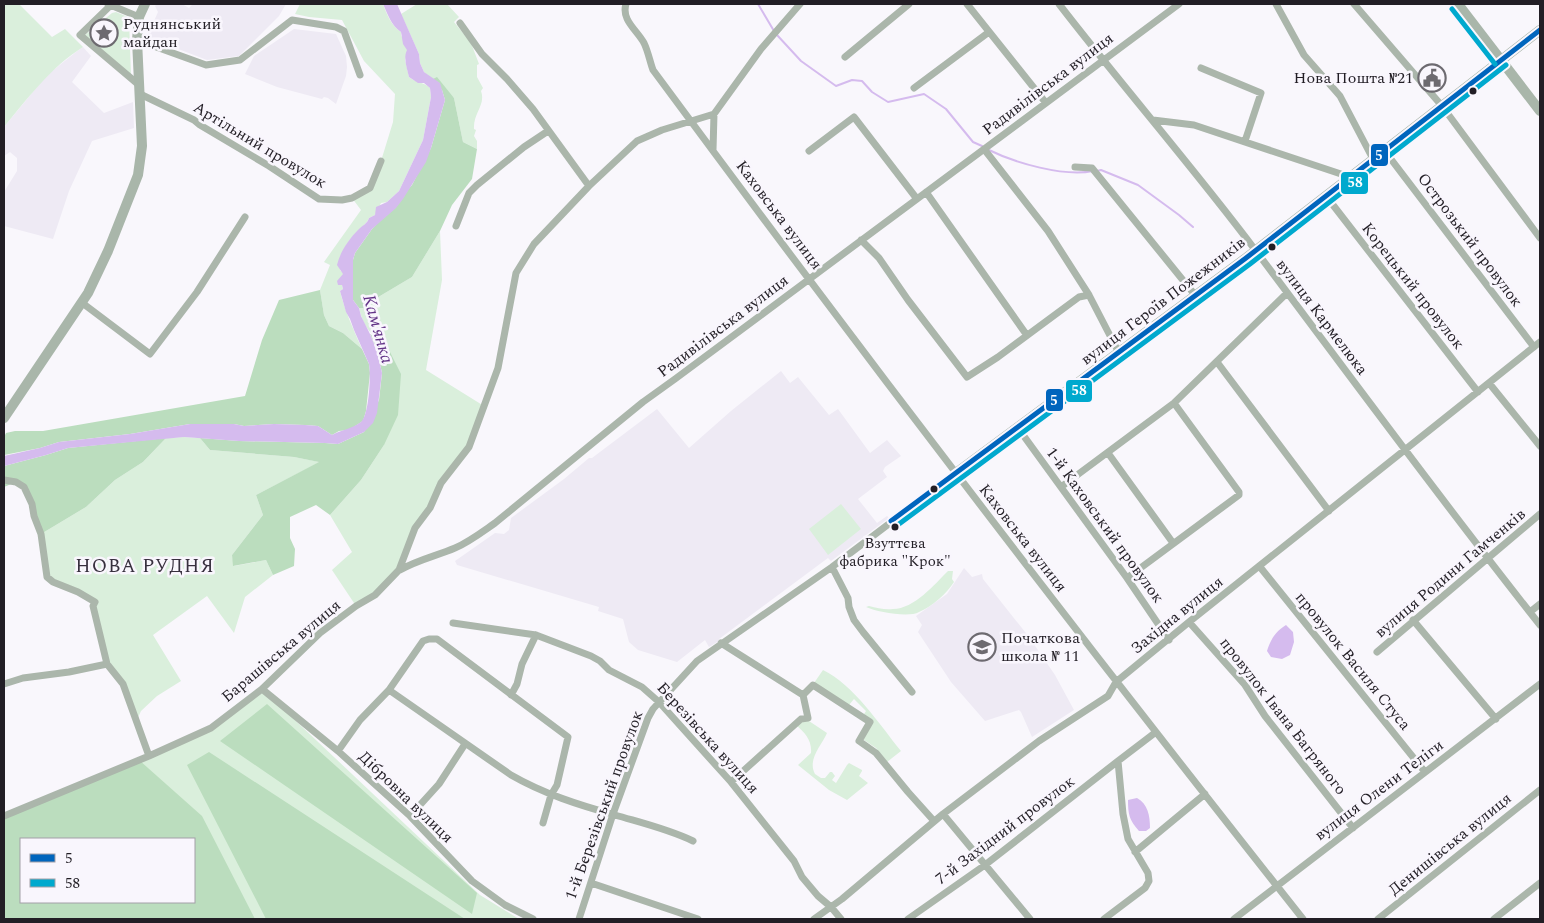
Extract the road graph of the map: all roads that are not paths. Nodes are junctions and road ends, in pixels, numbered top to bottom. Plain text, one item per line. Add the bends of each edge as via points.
1 (110, 4) edge
2 (145, 4) edge
3 (626, 4) edge
4 (800, 4) edge
5 (908, 4) edge
6 (967, 4) edge
7 (1059, 4) edge
8 (1179, 4) edge
9 (1276, 4) edge
10 (1354, 4) edge
11 (1458, 4) edge
12 (139, 17) junction
13 (460, 22) dead end
14 (1540, 30) edge
15 (990, 32) junction
16 (138, 40) junction
17 (844, 57) dead end
18 (1501, 59) junction
19 (1103, 61) junction
20 (1201, 68) dead end
21 (360, 74) dead end
22 (914, 88) dead end
23 (139, 89) junction
24 (1046, 103) junction
25 (1442, 106) junction
26 (1540, 111) edge
27 (714, 114) junction
28 (1153, 120) junction
29 (691, 121) junction
30 (548, 131) junction
31 (1245, 141) junction
32 (984, 149) junction
33 (713, 150) junction
34 (1384, 150) junction
35 (809, 151) dead end
36 (1374, 159) junction
37 (381, 161) dead end
38 (1075, 167) dead end
39 (1350, 177) junction
40 (589, 186) junction
41 (926, 192) junction
42 (1326, 196) junction
43 (917, 199) junction
44 (245, 217) dead end
45 (456, 226) dead end
46 (1540, 238) edge
47 (862, 240) junction
48 (1256, 250) junction
49 (810, 279) junction
50 (1287, 293) junction
51 (1089, 295) junction
52 (1195, 295) junction
53 (81, 302) junction
54 (1026, 334) junction
55 (1537, 344) edge
56 (1119, 353) junction
57 (1217, 362) junction
58 (1489, 383) junction
59 (1478, 392) junction
60 (1174, 403) junction
61 (4, 418) edge
62 (1018, 428) junction
63 (1540, 446) edge
64 (1404, 451) junction
65 (1108, 453) junction
66 (956, 473) junction
67 (4, 480) edge
68 (1061, 487) junction
69 (1329, 511) junction
70 (1540, 514) edge
71 (1173, 542) junction
72 (409, 545) junction
73 (1487, 558) junction
74 (417, 561) junction
75 (832, 567) junction
76 (1260, 567) junction
77 (399, 570) junction
78 (1127, 578) junction
79 (1540, 604) edge
80 (1530, 612) junction
81 (1413, 620) junction
82 (1189, 622) junction
83 (453, 623) dead end
84 (1540, 625) edge
85 (536, 635) junction
86 (1168, 640) junction
87 (721, 643) junction
88 (1377, 652) dead end
89 (107, 664) junction
90 (1116, 682) junction
91 (4, 684) edge
92 (1540, 684) edge
93 (262, 689) junction
94 (389, 690) junction
95 (912, 692) dead end
96 (511, 695) junction
97 (803, 695) junction
98 (660, 702) junction
99 (1496, 719) junction
100 (1156, 732) junction
101 (465, 744) junction
102 (338, 751) junction
103 (149, 756) junction
104 (1118, 761) junction
105 (1425, 772) junction
106 (731, 782) junction
107 (1540, 790) edge
108 (1204, 794) junction
109 (551, 795) junction
110 (612, 814) junction
111 (943, 814) junction
112 (4, 816) edge
113 (410, 816) junction
114 (934, 821) junction
115 (543, 823) dead end
116 (1353, 828) junction
117 (693, 840) dead end
118 (1135, 852) junction
119 (984, 865) junction
120 (591, 883) junction
121 (1540, 883) edge
122 (1276, 886) junction
123 (831, 907) junction
124 (533, 919) edge
125 (579, 919) edge
126 (698, 919) edge
127 (814, 919) edge
128 (841, 919) edge
129 (908, 919) edge
130 (1030, 919) edge
131 (1104, 919) edge
132 (1234, 919) edge
133 (1303, 919) edge
134 (1378, 919) edge
135 (1494, 919) edge

1 - 12 street
1 - 23 street via 80,35
2 - 12 street
3 - 29 street, Каховська вулиця via 625,15 644,44 653,70
4 - 27 street via 760,49
5 - 17 street
6 - 15 street
7 - 19 street, вулиця Кармелюка
8 - 19 street, Радивілівська вулиця
9 - 36 street via 1304,55 1340,96
10 - 25 street
11 - 18 street
12 - 16 street
13 - 30 street via 482,54 508,79
14 - 18 street, вулиця Героїв Пожежників
15 - 22 street
15 - 24 street
16 - 21 street via 206,65 240,60 292,20 344,31
16 - 23 street
18 - 25 street, вулиця Героїв Пожежників
18 - 26 street
19 - 24 street, Радивілівська вулиця
19 - 28 street, вулиця Кармелюка
20 - 31 street via 1261,93
23 - 37 street, Артільний провулок via 319,199 352,198 370,188
23 - 53 street via 142,146 138,175 108,251
24 - 32 street, Радивілівська вулиця
25 - 34 street, вулиця Героїв Пожежників
25 - 46 street
27 - 29 street, Барашівська вулиця
27 - 33 street
28 - 31 street via 1194,125
28 - 48 street, вулиця Кармелюка
29 - 33 street, Каховська вулиця
29 - 40 street, Барашівська вулиця via 637,141
30 - 40 street
30 - 45 street via 477,184 469,193
31 - 39 street
32 - 41 street, Радивілівська вулиця
32 - 51 street via 1048,231
33 - 49 street, Каховська вулиця
34 - 36 street, вулиця Героїв Пожежників
34 - 55 street, Острозький провулок
35 - 43 street via 854,117
36 - 39 street, вулиця Героїв Пожежників
38 - 52 street via 1092,168
39 - 42 street, вулиця Героїв Пожежників
40 - 72 street, Барашівська вулиця via 534,244 516,273 498,368 469,447 442,483 430,508 415,528
41 - 43 street, Радивілівська вулиця
41 - 54 street
42 - 48 street, вулиця Героїв Пожежників
42 - 59 street, Корецький провулок
43 - 47 street, Радивілівська вулиця
44 - 53 street via 197,292 150,354
47 - 49 street, Радивілівська вулиця
47 - 54 street via 879,258 967,377
48 - 50 street, вулиця Кармелюка
48 - 52 street, вулиця Героїв Пожежників
49 - 66 street, Каховська вулиця
49 - 74 street, Радивілівська вулиця via 643,402 494,523 455,548
50 - 57 street
50 - 64 street, вулиця Кармелюка
51 - 54 street via 1079,296
51 - 56 street
52 - 56 street, вулиця Героїв Пожежників
53 - 61 street
55 - 58 street, Західна вулиця
56 - 62 street, вулиця Героїв Пожежників
57 - 60 street
57 - 69 street
58 - 59 street, Західна вулиця
58 - 63 street
59 - 64 street, Західна вулиця
60 - 65 street
60 - 71 street via 1239,493 1238,497
62 - 66 street, вулиця Героїв Пожежників
62 - 68 street, 1-й Каховський провулок
64 - 69 street, Західна вулиця
64 - 73 street, вулиця Кармелюка
65 - 68 street
65 - 71 street
66 - 75 street, вулиця Героїв Пожежників
66 - 90 street, Каховська вулиця
67 - 89 street via 24,487 32,504 41,534 47,576 52,582 95,602
68 - 78 street, 1-й Каховський провулок
69 - 76 street, Західна вулиця
70 - 73 street, вулиця Родини Гамченків
71 - 78 street
72 - 74 street via 410,556
72 - 77 street, Барашівська вулиця
73 - 80 street, вулиця Кармелюка
73 - 81 street, вулиця Родини Гамченків
74 - 77 street, Радивілівська вулиця
75 - 87 street, вулиця Героїв Пожежників
75 - 95 street via 848,598 854,620
76 - 82 street, Західна вулиця
76 - 105 street, провулок Василя Стуса
77 - 93 street, Барашівська вулиця via 375,595 320,633
78 - 86 street, 1-й Каховський провулок
79 - 80 street
80 - 84 street, вулиця Кармелюка
81 - 88 street, вулиця Родини Гамченків
81 - 99 street
82 - 86 street, Західна вулиця
82 - 116 street, провулок Івана Багряного via 1245,685 1265,716
83 - 85 street, Березівська вулиця
85 - 96 street
85 - 98 street, Березівська вулиця via 600,661
86 - 90 street, Західна вулиця
87 - 97 street
87 - 98 street, вулиця Героїв Пожежників via 697,661
89 - 91 street
89 - 103 street via 123,684
90 - 100 street, Каховська вулиця
90 - 111 street, Західна вулиця via 1108,696 1039,742
92 - 99 street, вулиця Олени Теліги
93 - 102 street, Дібровна вулиця
93 - 103 street, Барашівська вулиця via 210,728
94 - 96 street via 423,641 437,639
94 - 101 street
94 - 102 street via 360,720
96 - 109 street via 568,737 557,785
97 - 106 street via 808,718 801,719
97 - 114 street via 813,685 870,722 859,741 876,753
98 - 106 street, Березівська вулиця
98 - 110 street, 1-й Березівський провулок via 648,718
99 - 105 street, вулиця Олени Теліги
100 - 104 street, 7-й Західний провулок
100 - 108 street, Каховська вулиця
101 - 109 street via 511,775
101 - 113 street via 439,784
102 - 113 street, Дібровна вулиця
103 - 112 street, Барашівська вулиця
104 - 118 street via 1123,814 1128,839
104 - 119 street, 7-й Західний провулок
105 - 116 street, вулиця Олени Теліги
106 - 123 street, Березівська вулиця via 794,861 802,877
107 - 134 street, Денишівська вулиця
108 - 118 street
108 - 122 street, Каховська вулиця
109 - 110 street
109 - 115 street
110 - 117 street
110 - 120 street, 1-й Березівський провулок
111 - 114 street, Західна вулиця
111 - 119 street
113 - 124 street, Дібровна вулиця via 472,881
114 - 123 street, Західна вулиця
116 - 122 street, вулиця Олени Теліги
118 - 131 street via 1148,873 1149,881 1145,888
119 - 129 street, 7-й Західний провулок
119 - 130 street
120 - 125 street, 1-й Березівський провулок
120 - 126 street
121 - 135 street
122 - 132 street, вулиця Олени Теліги
122 - 133 street, Каховська вулиця
123 - 127 street, Західна вулиця
123 - 128 street, Березівська вулиця

